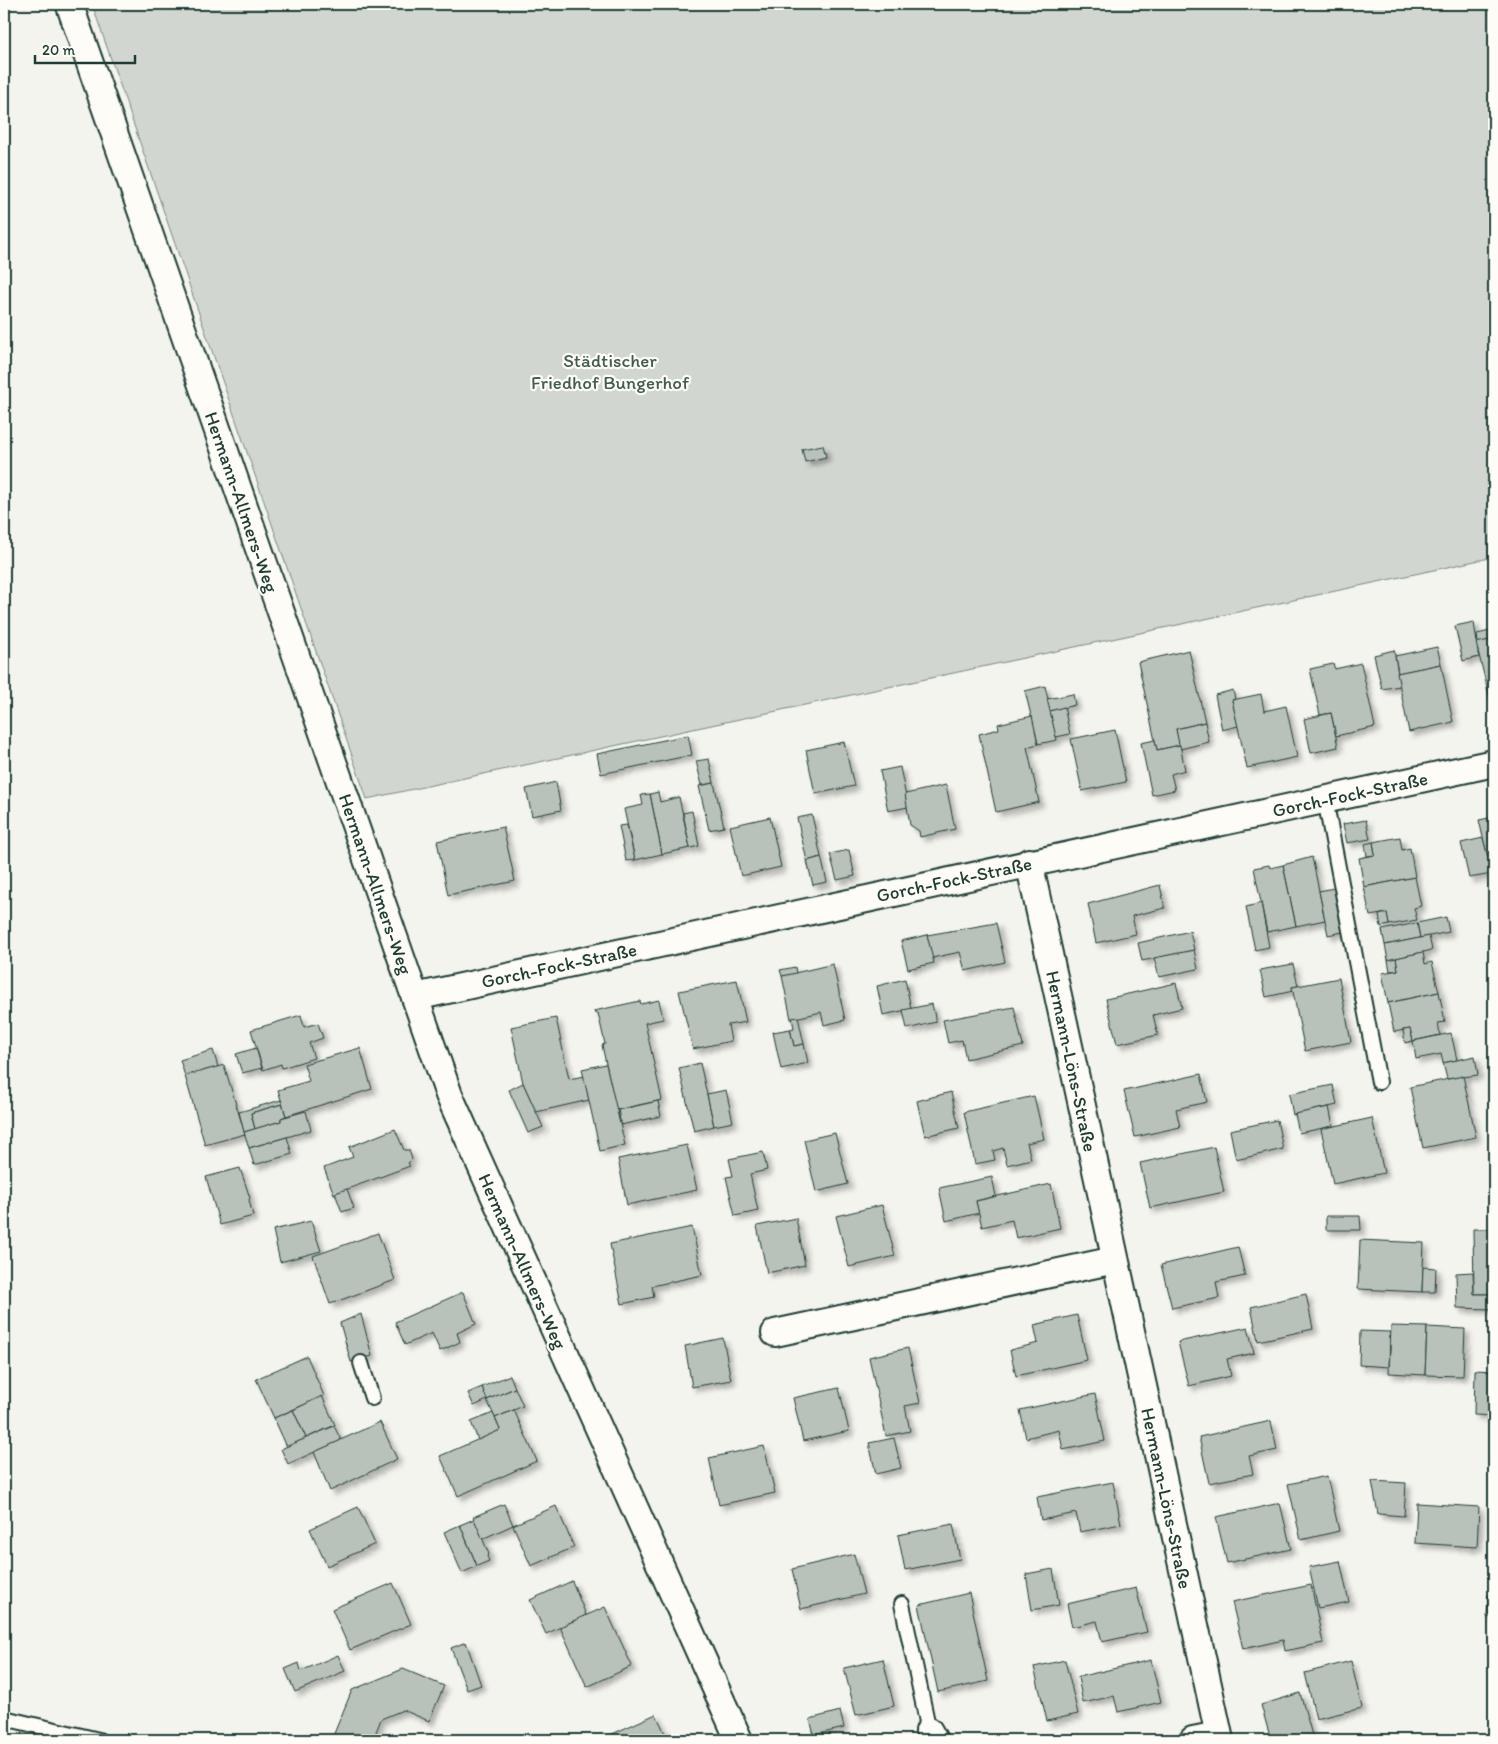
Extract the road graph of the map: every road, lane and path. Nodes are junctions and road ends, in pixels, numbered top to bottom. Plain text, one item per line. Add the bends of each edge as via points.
1 (70, 6) dead end
2 (1494, 764) edge
3 (1325, 799) junction
4 (1029, 862) junction
5 (415, 997) junction
6 (1379, 1082) dead end
7 (1115, 1260) junction
8 (775, 1333) dead end
9 (361, 1363) dead end
10 (372, 1398) dead end
11 (902, 1604) dead end
12 (4, 1718) edge
13 (932, 1736) edge
14 (1219, 1738) edge
15 (98, 1740) edge
16 (739, 1740) edge
17 (1192, 1740) edge

1 - 5 street, Hermann-Allmers-Weg
2 - 3 street, Gorch-Fock-Straße
3 - 4 street, Gorch-Fock-Straße
3 - 6 lane
4 - 5 street, Gorch-Fock-Straße
4 - 7 street, Hermann-Löns-Straße
5 - 16 street, Hermann-Allmers-Weg via 449,1095
7 - 8 street
7 - 14 street, Hermann-Löns-Straße
9 - 10 lane
11 - 13 lane
12 - 15 lane
14 - 17 street, Hermann-Löns-Straße

